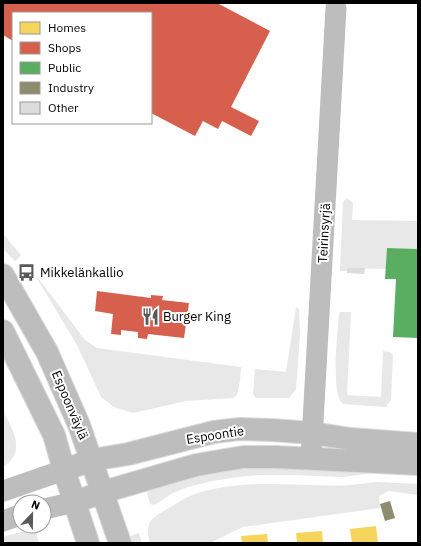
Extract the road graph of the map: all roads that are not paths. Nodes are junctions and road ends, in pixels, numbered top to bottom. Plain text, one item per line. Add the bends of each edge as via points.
1 (336, 8) dead end
2 (3, 275) edge
3 (3, 331) edge
4 (312, 434) junction
5 (418, 444) edge
6 (311, 458) junction
7 (92, 460) junction
8 (418, 464) edge
9 (64, 470) junction
10 (3, 491) edge
11 (103, 492) junction
12 (75, 502) junction
13 (52, 507) edge
14 (88, 543) edge
15 (120, 543) edge

1 - 4 street, Teirinsyrjä
2 - 7 main road, Espoonväylä via 47,352
3 - 9 main road, Espoonväylä via 54,435
4 - 5 main road, Espoontie
4 - 6 street, Teirinsyrjä
4 - 7 main road, Espoontie via 239,429 214,432 128,454
6 - 8 main road, Espoontie
6 - 11 main road, Espoontie via 243,457 196,465
7 - 9 main road, Espoontie
7 - 11 main road, Espoonväylä
9 - 10 street
9 - 12 main road, Espoonväylä
11 - 12 main road, Espoontie
11 - 15 main road, Espoonväylä
12 - 13 street
12 - 14 main road, Espoonväylä

